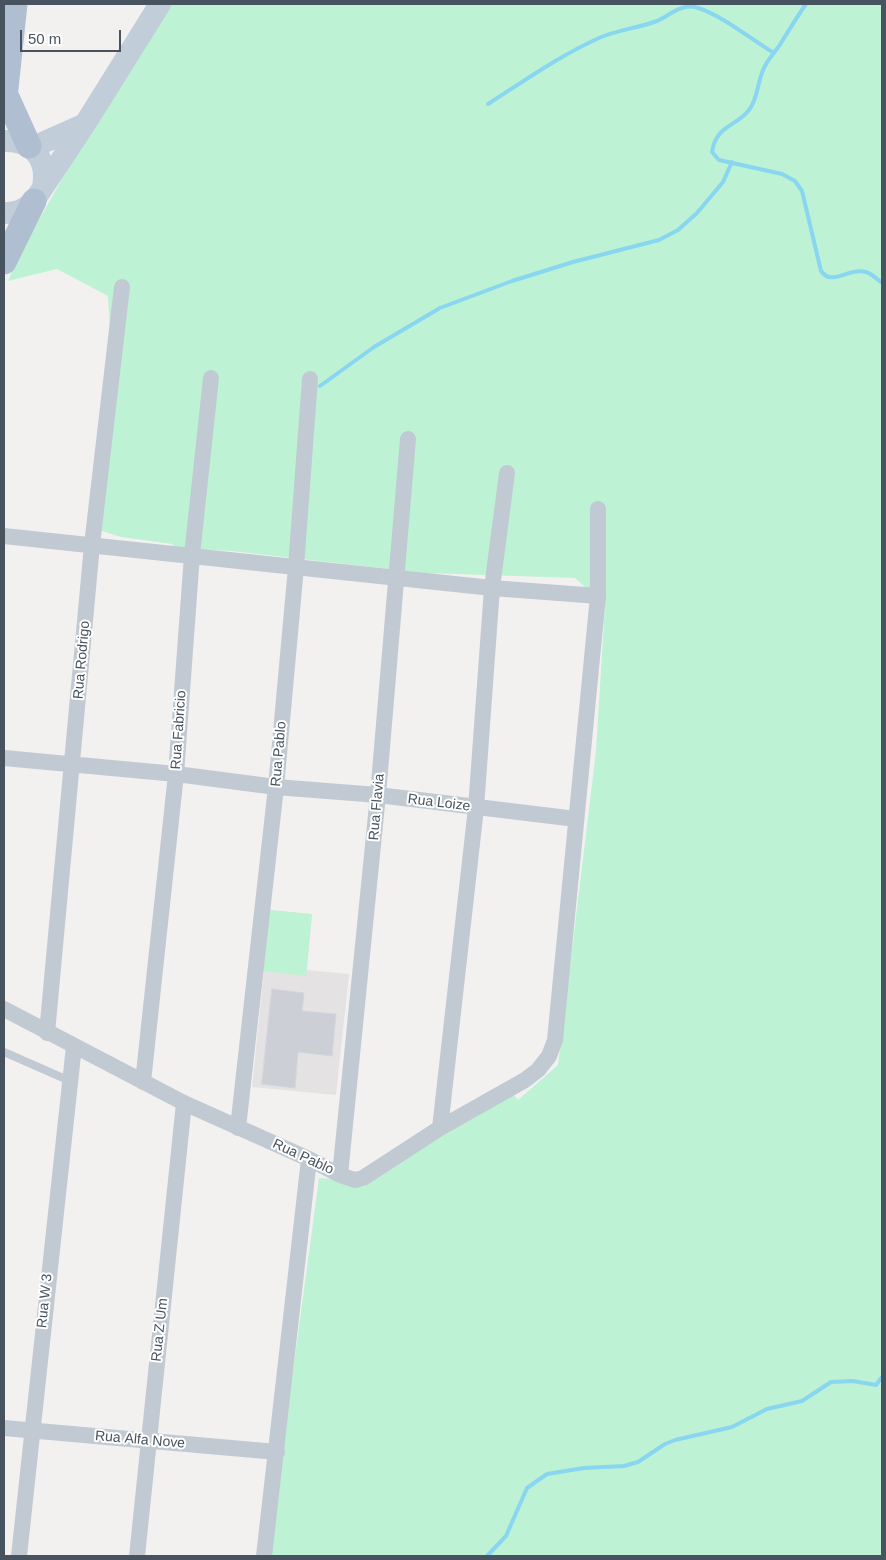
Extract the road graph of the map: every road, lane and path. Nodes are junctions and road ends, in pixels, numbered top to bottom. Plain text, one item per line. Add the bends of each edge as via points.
1 (16, 4) edge
2 (160, 4) edge
3 (5, 100) edge
4 (85, 124) junction
5 (4, 140) edge
6 (30, 147) junction
7 (38, 194) junction
8 (4, 213) edge
9 (4, 262) edge
10 (122, 287) dead end
11 (211, 378) dead end
12 (310, 379) dead end
13 (408, 439) dead end
14 (507, 474) dead end
15 (598, 509) dead end
16 (4, 536) edge
17 (92, 545) junction
18 (192, 555) junction
19 (296, 567) junction
20 (395, 577) junction
21 (492, 588) junction
22 (598, 596) junction
23 (4, 758) edge
24 (72, 764) junction
25 (176, 774) junction
26 (276, 787) junction
27 (378, 795) junction
28 (476, 808) junction
29 (576, 819) junction
30 (4, 1009) edge
31 (47, 1033) junction
32 (74, 1046) junction
33 (4, 1052) edge
34 (70, 1081) junction
35 (143, 1082) junction
36 (184, 1103) junction
37 (238, 1128) junction
38 (440, 1128) junction
39 (309, 1159) junction
40 (340, 1175) junction
41 (4, 1428) edge
42 (31, 1431) junction
43 (149, 1440) junction
44 (277, 1452) junction
45 (19, 1556) edge
46 (137, 1556) edge
47 (264, 1556) edge

1 - 3 main road
2 - 4 main road
3 - 6 main road
4 - 6 main road
4 - 7 main road
5 - 6 main road via 15,140
6 - 7 main road via 38,156 45,176
7 - 8 main road via 25,209
7 - 9 main road
10 - 17 street, Rua Rodrigo
11 - 18 street, Rua Fabricio
12 - 19 street, Rua Pablo
13 - 20 street, Rua Flavia
14 - 21 street
15 - 22 street
16 - 17 street
17 - 18 street
17 - 24 street, Rua Rodrigo
18 - 19 street
18 - 25 street, Rua Fabricio
19 - 20 street
19 - 26 street, Rua Pablo
20 - 21 street
20 - 27 street, Rua Flavia
21 - 22 street
21 - 28 street
22 - 29 street
23 - 24 street, Rua Loize
24 - 25 street, Rua Loize
24 - 31 street, Rua Rodrigo
25 - 26 street, Rua Loize
25 - 35 street, Rua Fabricio
26 - 27 street, Rua Loize
26 - 37 street, Rua Pablo
27 - 28 street, Rua Loize
27 - 40 street, Rua Flavia
28 - 29 street, Rua Loize
28 - 38 street
29 - 38 street via 555,1040 549,1056 525,1080
30 - 31 street, Rua Pablo
31 - 32 street, Rua Pablo
32 - 34 street, Rua W 3
32 - 35 street, Rua Pablo
33 - 34 lane
34 - 42 street, Rua W 3
35 - 36 street, Rua Pablo
36 - 37 street, Rua Pablo
36 - 43 street, Rua Z Um
37 - 39 street, Rua Pablo
38 - 40 street via 362,1178 355,1180
39 - 40 street, Rua Pablo
39 - 44 street
41 - 42 street, Rua Alfa Nove
42 - 43 street, Rua Alfa Nove
42 - 45 street, Rua W 3
43 - 44 street, Rua Alfa Nove
43 - 46 street, Rua Z Um
44 - 47 street

